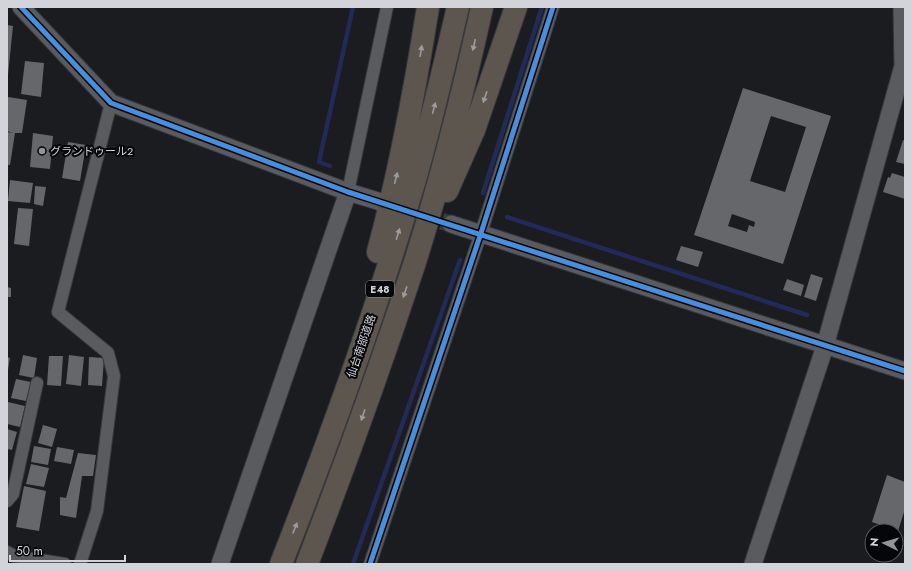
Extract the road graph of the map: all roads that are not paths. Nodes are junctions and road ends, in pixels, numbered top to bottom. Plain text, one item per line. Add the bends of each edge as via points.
1 (21, 7) edge
2 (387, 7) edge
3 (428, 7) edge
4 (458, 7) edge
5 (482, 7) edge
6 (516, 7) edge
7 (553, 7) edge
8 (902, 7) edge
9 (111, 103) junction
10 (348, 192) junction
11 (381, 202) tunnel mouth
12 (451, 224) tunnel mouth
13 (481, 233) junction
14 (414, 263) junction
15 (825, 346) junction
16 (905, 371) edge
17 (37, 383) dead end
18 (327, 447) junction
19 (7, 501) edge
20 (7, 552) edge
21 (65, 564) edge
22 (80, 564) edge
23 (220, 564) edge
24 (280, 564) edge
25 (307, 564) edge
26 (370, 564) edge
27 (753, 564) edge

1 - 9 street
2 - 10 street
18 -> 3 highway via 398,172
18 -> 4 highway, 仙台南部道路 / E48 via 414,182
5 -> 14 highway, E48 via 467,75
6 -> 14 highway via 474,130
7 - 13 street
8 - 15 street via 903,66
9 - 10 street
9 - 22 street via 58,312 108,353 114,376 97,511
10 - 11 street
10 - 23 street
12 - 13 street
13 - 15 street
13 - 26 street
14 -> 25 highway, E48 via 360,425
15 - 16 street
15 - 27 street
17 - 19 street via 13,494
24 -> 18 highway, 仙台南部道路 / E48
20 - 21 street via 14,556

